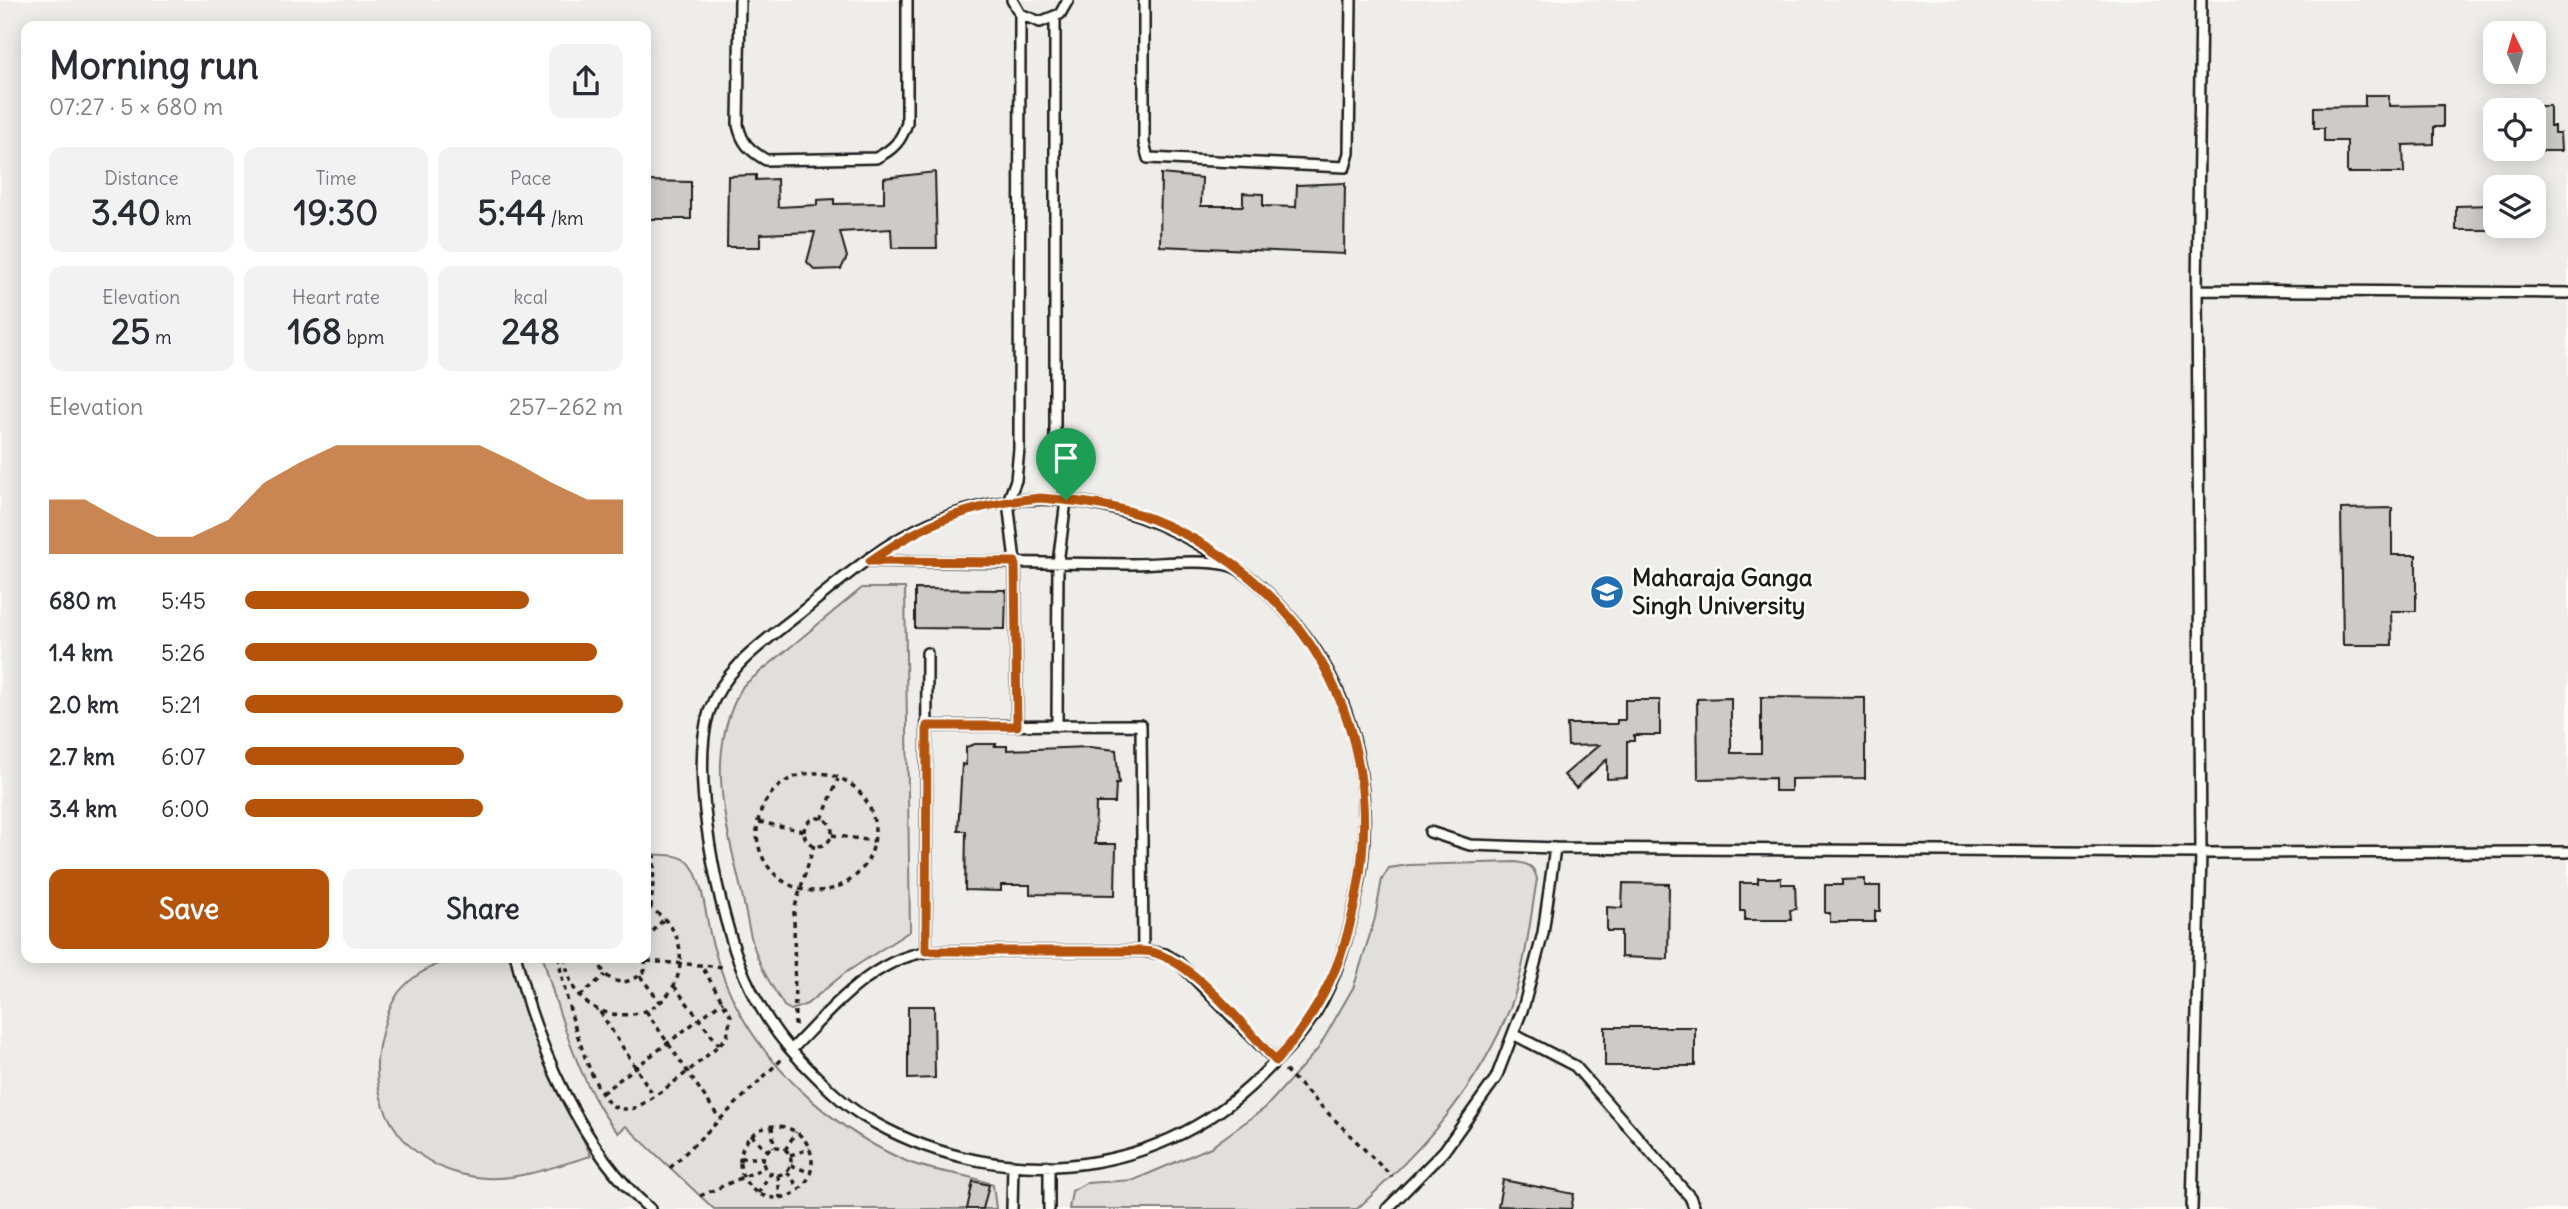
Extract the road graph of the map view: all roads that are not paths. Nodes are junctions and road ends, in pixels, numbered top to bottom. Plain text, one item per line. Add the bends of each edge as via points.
1 (740, 0) edge
2 (907, 0) edge
3 (1012, 0) edge
4 (1068, 0) edge
5 (1144, 0) edge
6 (1351, 0) edge
7 (2200, 0) edge
8 (1020, 14) junction
9 (1055, 18) junction
10 (2197, 290) junction
11 (2568, 293) edge
12 (1066, 500) junction
13 (1008, 501) junction
14 (870, 561) junction
15 (1015, 562) junction
16 (1058, 563) junction
17 (1232, 565) junction
18 (927, 653) dead end
19 (927, 726) junction
20 (1017, 726) junction
21 (1057, 726) junction
22 (1430, 832) dead end
23 (1555, 848) junction
24 (2568, 852) edge
25 (2201, 853) junction
26 (926, 951) junction
27 (1143, 951) junction
28 (517, 963) edge
29 (1513, 1034) junction
30 (793, 1048) junction
31 (1276, 1061) junction
32 (1013, 1165) junction
33 (1049, 1166) junction
34 (650, 1209) edge
35 (1012, 1209) edge
36 (1049, 1209) edge
37 (1387, 1209) edge
38 (1695, 1209) edge
39 (2192, 1209) edge

1 - 2 lane via 738,125 741,140 766,160 876,158 902,139 907,123
3 - 8 lane
4 - 9 lane
5 - 6 lane via 1147,158 1345,167
7 - 10 lane
8 - 9 lane via 1040,22
8 - 13 lane via 1019,449
9 - 12 lane via 1055,439
10 - 11 lane
10 - 25 lane
12 - 13 lane
12 - 16 lane
12 - 17 lane via 1153,519
13 - 14 lane via 927,524
13 - 15 lane
14 - 15 lane
14 - 30 lane via 742,660 724,680 709,712 704,738 710,845 741,968 763,1011
15 - 16 lane
15 - 20 lane
16 - 17 lane
16 - 21 lane
17 - 31 lane via 1288,613 1329,671 1357,755 1366,806 1361,873 1337,966 1316,1012
18 - 19 lane
19 - 20 lane
19 - 26 lane
20 - 21 lane
21 - 27 lane via 1141,725
22 - 23 lane via 1470,845
23 - 25 lane
23 - 29 lane via 1543,933
24 - 25 lane
25 - 39 lane
26 - 27 lane
26 - 30 lane via 905,955 873,974
27 - 31 lane via 1165,954 1178,962
28 - 34 lane via 546,1053 588,1134
29 - 37 lane via 1496,1078 1444,1151
29 - 38 lane via 1584,1075 1690,1197
30 - 32 lane via 828,1089 860,1114 905,1138 951,1154
31 - 33 lane via 1241,1097 1171,1141 1128,1155
32 - 33 lane
32 - 35 lane
33 - 36 lane

